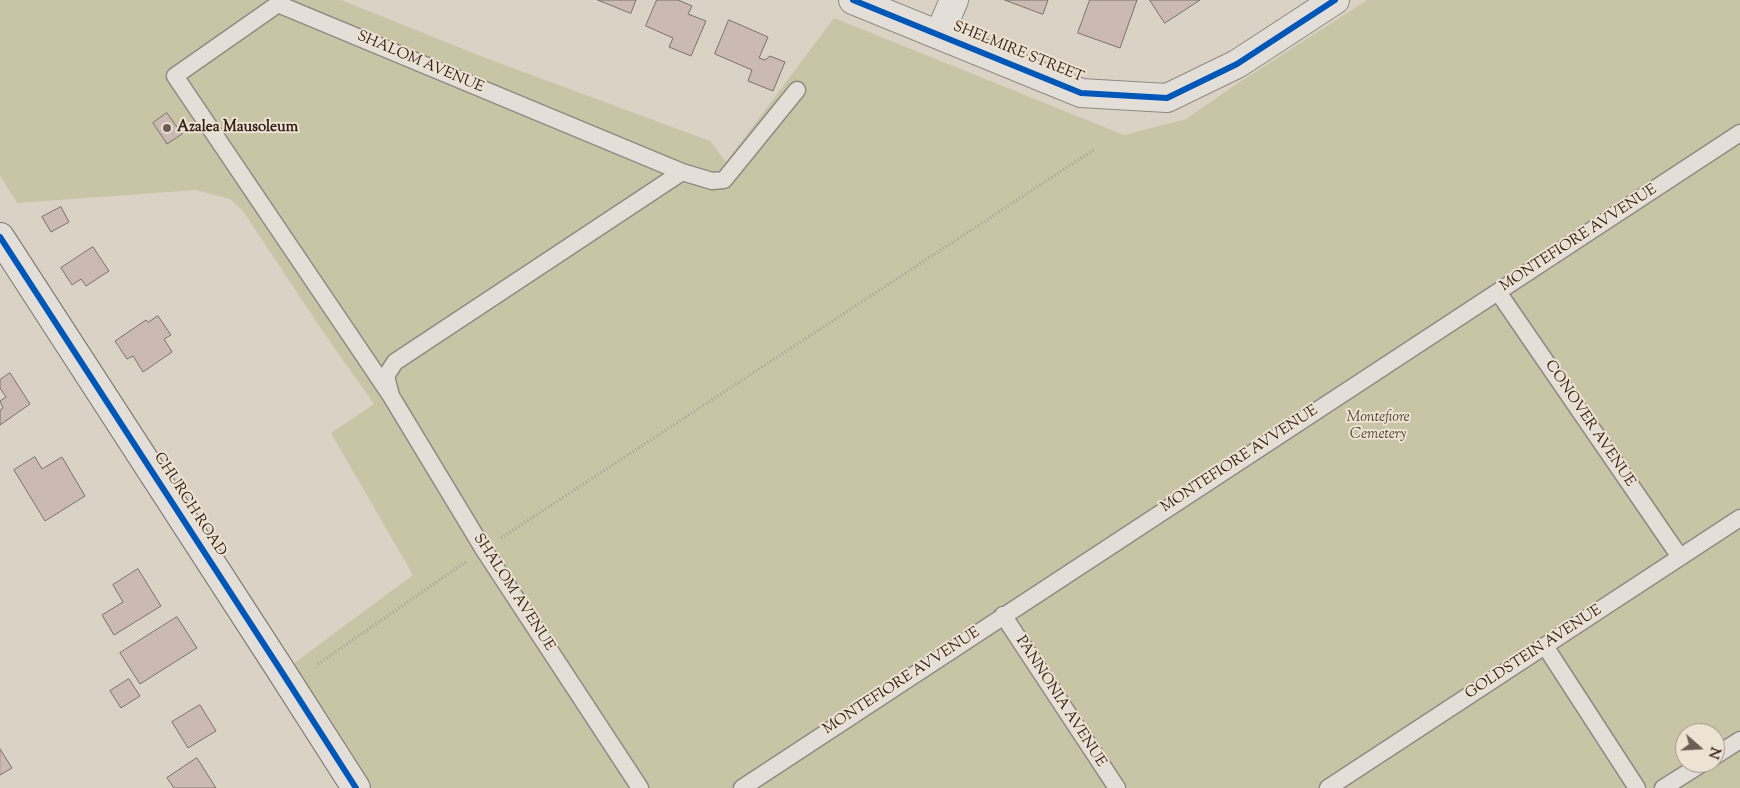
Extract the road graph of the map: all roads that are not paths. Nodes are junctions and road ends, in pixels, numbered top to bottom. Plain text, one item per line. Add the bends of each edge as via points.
1 (853, 0) edge
2 (954, 0) edge
3 (1335, 0) edge
4 (939, 35) junction
5 (797, 90) dead end
6 (1740, 133) edge
7 (682, 172) junction
8 (0, 237) edge
9 (1498, 292) junction
10 (391, 396) junction
11 (1740, 518) edge
12 (1680, 557) junction
13 (1003, 616) junction
14 (1545, 646) junction
15 (1740, 740) edge
16 (1725, 750) edge
17 (1687, 773) edge
18 (356, 788) edge
19 (640, 788) edge
20 (742, 788) edge
21 (1117, 788) edge
22 (1328, 788) edge
23 (1637, 788) edge
24 (1663, 788) edge

1 - 4 street, SHELMIRE STREET
2 - 4 street
3 - 4 street, SHELMIRE STREET via 1237,64 1167,98 1081,93
5 - 7 lane via 724,180 712,181
6 - 9 lane, MONTEFIORE AVVENUE
7 - 10 lane, SHALOM AVENUE via 395,362 386,376
7 - 10 lane, SHALOM AVENUE via 278,4 175,76
8 - 18 street, CHURCH ROAD
9 - 12 lane, CONOVER AVENUE
9 - 13 lane, MONTEFIORE AVVENUE
10 - 19 lane, SHALOM AVENUE via 484,550
11 - 12 lane, GOLDSTEIN AVENUE
12 - 14 lane, GOLDSTEIN AVENUE
13 - 20 lane, MONTEFIORE AVVENUE
13 - 21 lane, PANNONIA AVENUE
14 - 22 lane, GOLDSTEIN AVENUE
14 - 23 lane
15 - 16 lane
17 - 24 lane

